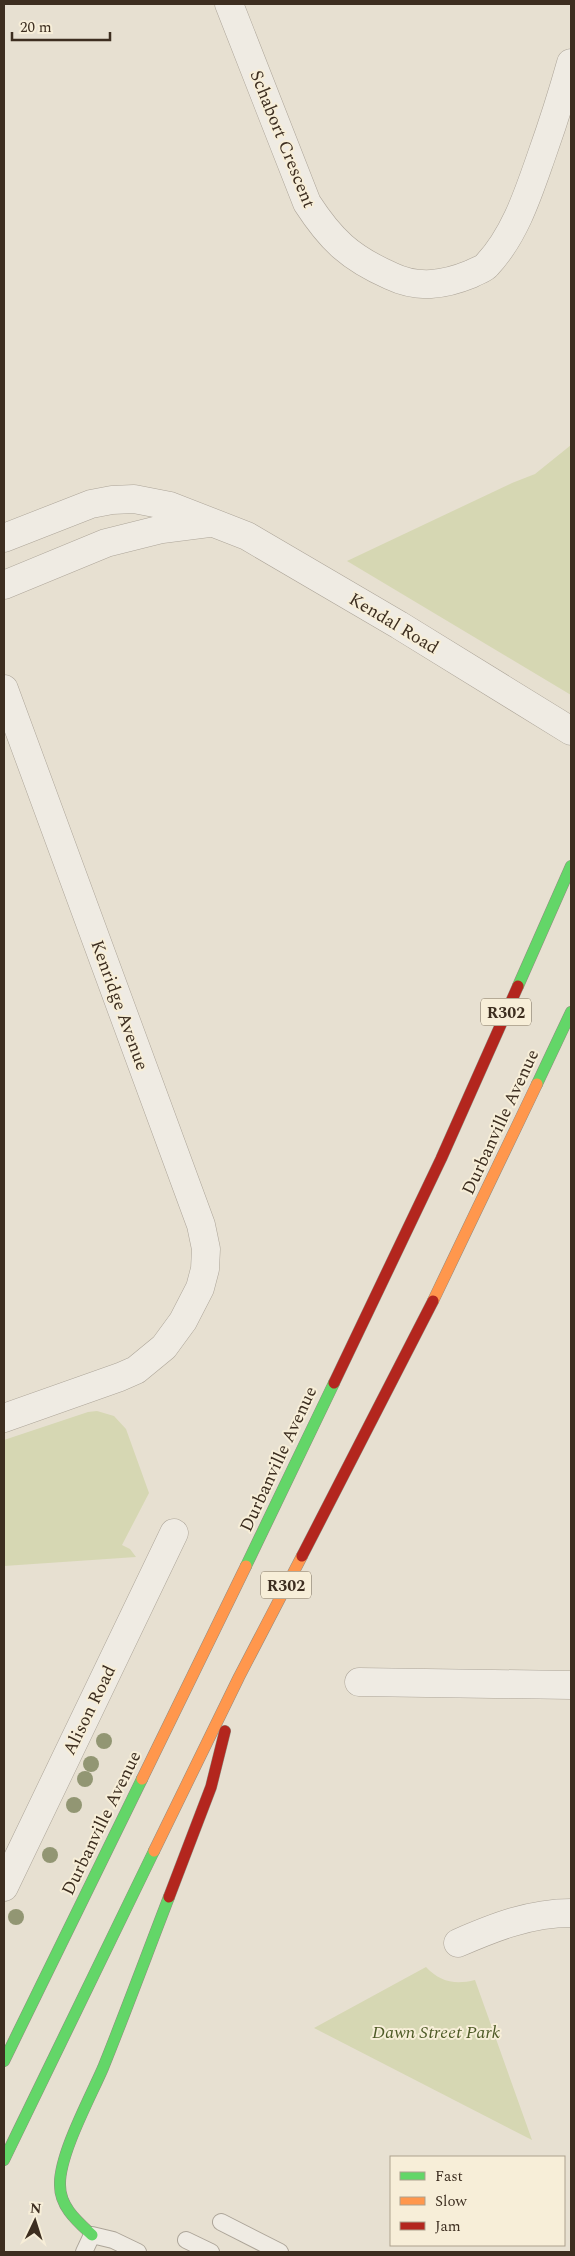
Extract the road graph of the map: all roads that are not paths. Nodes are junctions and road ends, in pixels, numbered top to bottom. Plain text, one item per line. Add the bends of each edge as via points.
1 (229, 4) edge
2 (571, 63) edge
3 (213, 523) junction
4 (4, 538) edge
5 (4, 585) edge
6 (4, 689) edge
7 (571, 731) edge
8 (571, 866) edge
9 (571, 1012) edge
10 (4, 1418) edge
11 (174, 1533) dead end
12 (239, 1677) junction
13 (359, 1682) dead end
14 (571, 1686) edge
15 (4, 1887) edge
16 (571, 1912) edge
17 (458, 1943) dead end
18 (4, 2061) edge
19 (4, 2160) edge
20 (221, 2222) dead end
21 (92, 2235) junction
22 (186, 2240) dead end
23 (84, 2252) edge
24 (138, 2252) edge
25 (210, 2252) edge
26 (280, 2252) edge

1 - 2 street, Schabort Crescent via 306,203 344,250 405,283 428,286 457,280 486,267 511,232 562,98
3 - 4 street, Kendal Road via 152,501 112,500 91,504
3 - 5 street, Kendal Road via 162,529 106,543
3 - 7 street, Kendal Road via 247,536
6 - 10 street, Kenridge Avenue via 201,1225 206,1249 205,1269 196,1297 164,1347 136,1370
8 - 18 main road, Durbanville Avenue / R302 via 433,1175 230,1600
9 - 12 main road, Durbanville Avenue / R302 via 456,1256
11 - 15 street, Alison Road
12 - 19 main road, Durbanville Avenue / R302
12 - 21 main road via 211,1787 103,2067 63,2161 60,2176 62,2201 69,2214
13 - 14 street
16 - 17 street via 510,1922
20 - 26 lane
21 - 23 lane
21 - 24 lane via 113,2240
22 - 25 lane

